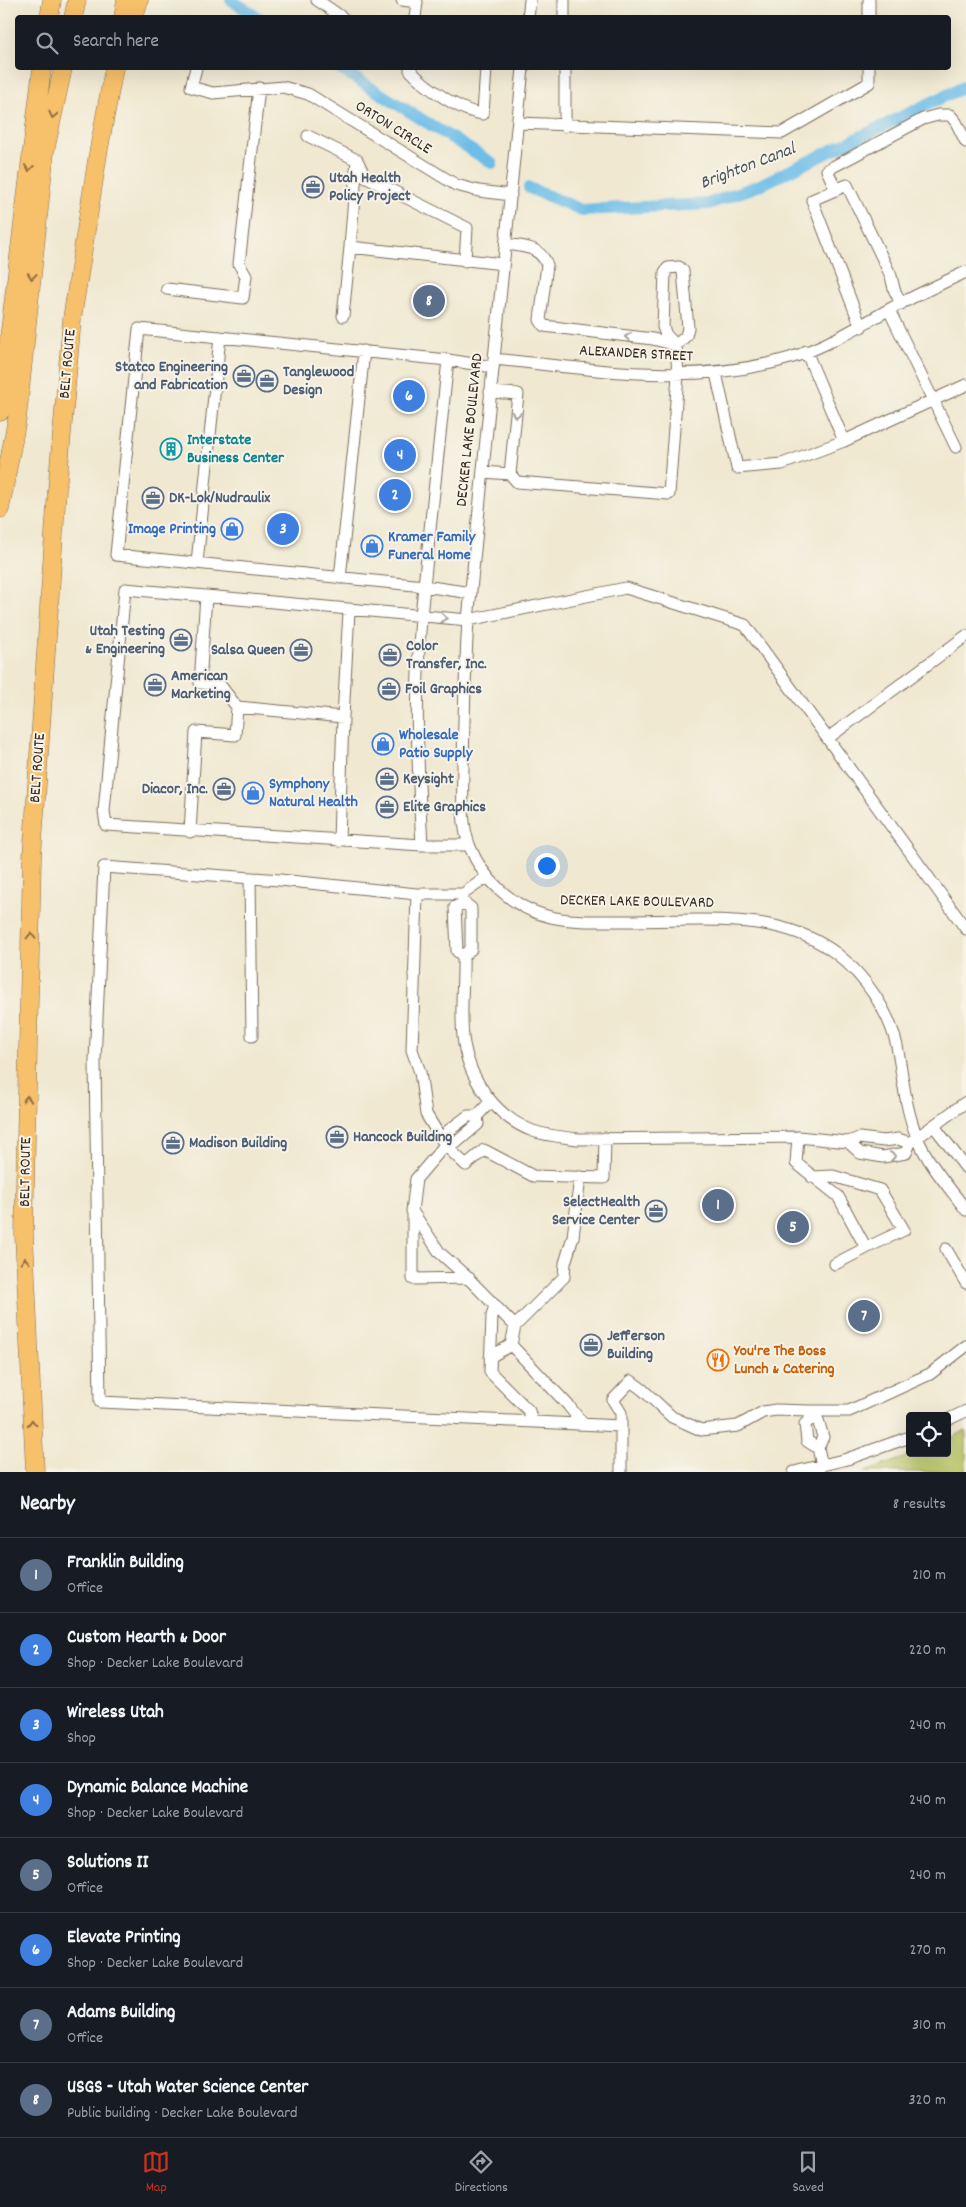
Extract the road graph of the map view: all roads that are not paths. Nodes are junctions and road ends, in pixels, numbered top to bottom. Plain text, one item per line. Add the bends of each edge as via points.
1 (52, 0) edge
2 (77, 0) edge
3 (126, 0) edge
4 (139, 0) edge
5 (317, 0) edge
6 (402, 0) edge
7 (530, 0) edge
8 (564, 0) edge
9 (869, 0) edge
10 (50, 15) edge
11 (74, 15) edge
12 (124, 15) edge
13 (135, 15) edge
14 (339, 15) edge
15 (416, 15) edge
16 (528, 15) edge
17 (564, 15) edge
18 (869, 15) edge
19 (42, 70) edge
20 (63, 70) edge
21 (114, 70) edge
22 (120, 70) edge
23 (195, 70) edge
24 (410, 70) edge
25 (486, 70) edge
26 (523, 70) edge
27 (565, 70) edge
28 (869, 70) edge
29 (259, 88) junction
30 (518, 123) junction
31 (566, 126) junction
32 (308, 136) dead end
33 (966, 142) edge
34 (98, 154) junction
35 (357, 160) junction
36 (836, 190) junction
37 (511, 195) junction
38 (506, 244) junction
39 (350, 248) junction
40 (465, 260) junction
41 (503, 264) junction
42 (966, 272) edge
43 (167, 289) dead end
44 (901, 304) junction
45 (889, 310) junction
46 (342, 316) dead end
47 (861, 327) junction
48 (220, 337) junction
49 (676, 345) junction
50 (364, 352) junction
51 (806, 352) junction
52 (448, 360) junction
53 (493, 363) junction
54 (716, 373) junction
55 (678, 375) junction
56 (966, 385) edge
57 (490, 392) junction
58 (932, 400) junction
59 (0, 412) edge
60 (844, 441) junction
61 (956, 448) dead end
62 (483, 472) junction
63 (510, 474) junction
64 (0, 509) edge
65 (197, 563) junction
66 (340, 578) junction
67 (424, 586) junction
68 (471, 593) junction
69 (206, 596) junction
70 (349, 610) junction
71 (421, 616) junction
72 (468, 620) junction
73 (966, 636) edge
74 (237, 707) junction
75 (343, 717) junction
76 (828, 738) junction
77 (190, 832) junction
78 (339, 841) junction
79 (422, 845) junction
80 (469, 845) junction
81 (487, 877) junction
82 (250, 878) junction
83 (417, 894) junction
84 (464, 899) junction
85 (966, 929) edge
86 (252, 1036) dead end
87 (491, 1102) junction
88 (966, 1102) edge
89 (934, 1126) junction
90 (605, 1138) junction
91 (798, 1138) junction
92 (913, 1140) junction
93 (448, 1142) junction
94 (848, 1142) junction
95 (966, 1168) edge
96 (580, 1177) junction
97 (812, 1177) junction
98 (966, 1210) edge
99 (413, 1212) junction
100 (866, 1248) junction
101 (946, 1249) dead end
102 (836, 1264) dead end
103 (469, 1278) junction
104 (966, 1283) edge
105 (495, 1305) junction
106 (515, 1326) junction
107 (511, 1345) junction
108 (966, 1346) edge
109 (490, 1357) junction
110 (966, 1410) edge
111 (810, 1415) junction
112 (951, 1418) edge
113 (532, 1422) junction
114 (583, 1424) junction
115 (621, 1426) junction
116 (906, 1438) edge
117 (822, 1466) junction
118 (35, 1472) edge
119 (621, 1472) edge
120 (794, 1472) edge

1 - 10 highway
2 - 11 highway
3 - 12 highway
4 - 13 highway
5 - 14 street
6 - 15 street via 417,2
7 - 16 street
8 - 17 street
9 - 18 street
19 -> 59 highway
20 -> 64 highway via 45,152 16,419
21 - 34 highway, BELT ROUTE
22 - 34 highway
23 - 29 street, ORTON CIRCLE via 191,87 213,93
24 - 25 street via 422,83 473,113 483,114
26 - 30 street, DECKER LAKE BOULEVARD
27 - 31 street
28 - 31 street via 869,83 782,133
29 - 37 street, ORTON CIRCLE via 283,87 308,94 456,185
29 - 43 street via 239,264 246,276 243,298
30 - 31 street
30 - 37 street, DECKER LAKE BOULEVARD
32 - 35 street
33 - 36 street via 950,115 923,119 827,170
118 -> 34 highway, BELT ROUTE via 24,1234 32,858 72,318
35 - 39 street
35 - 40 street via 365,177 467,228
36 - 44 street via 847,185
36 - 47 street via 812,200
37 - 38 street, DECKER LAKE BOULEVARD
38 - 41 street, DECKER LAKE BOULEVARD
49 -> 38 street via 653,339 544,326 540,320 548,265 534,248
39 - 40 street
39 - 46 street
40 - 41 street
41 - 53 street, DECKER LAKE BOULEVARD
42 - 44 street, ALEXANDER STREET
44 - 45 street, ALEXANDER STREET
45 - 47 street, ALEXANDER STREET
45 - 58 street
47 - 51 street, ALEXANDER STREET
48 - 50 street, ALEXANDER STREET
48 - 65 street
48 - 65 street, ALEXANDER STREET via 139,329 129,427 116,555
49 - 49 street via 663,327 665,272 668,268 679,267 683,271 688,328 686,336
49 - 55 street
50 - 52 street, ALEXANDER STREET
50 - 66 street
51 - 54 street, ALEXANDER STREET
51 - 60 street
52 - 53 street, ALEXANDER STREET
52 - 67 street
53 - 55 street, ALEXANDER STREET
53 - 57 street, DECKER LAKE BOULEVARD
54 - 55 street, ALEXANDER STREET
54 - 60 street via 737,468 782,464
55 - 63 street via 669,494 517,482
56 - 58 street
57 - 62 street, DECKER LAKE BOULEVARD
57 -> 63 street via 518,394
58 - 60 street
58 - 61 street
62 - 63 street
62 - 68 street, DECKER LAKE BOULEVARD
65 - 66 street
66 - 67 street
67 - 68 street
67 - 71 street
68 - 72 street, DECKER LAKE BOULEVARD
69 - 70 street
69 - 74 street via 200,683 220,685
69 - 77 street via 125,590 104,811 106,825
70 - 71 street
70 - 75 street
71 -> 72 street
71 - 79 street via 416,732
72 - 76 street via 626,588 746,625
72 - 80 street, DECKER LAKE BOULEVARD via 463,784
73 - 76 street
74 - 75 street
74 - 77 street via 235,735 196,732
75 - 78 street
76 - 85 street
77 - 78 street
78 - 79 street
79 - 80 street
80 - 81 street, DECKER LAKE BOULEVARD
81 - 84 street
81 - 92 street, DECKER LAKE BOULEVARD via 507,897 548,916 592,921 750,921 782,927 824,946 864,981 889,1022
82 - 83 street
82 - 86 street
82 - 113 street via 104,867 95,1061 100,1402
83 - 84 street
83 - 93 street via 412,1050 420,1072 426,1114
84 - 87 street via 471,908 471,949 463,956 464,1044 480,1088
87 - 90 street via 532,1131 570,1138
87 - 93 street via 477,1116 468,1116 448,1131
88 - 89 street
89 - 92 street
89 - 95 street
90 - 91 street
90 - 96 street via 604,1178
91 - 94 street
91 - 97 street via 796,1163
92 - 94 street via 860,1138
94 -> 92 street via 860,1153 883,1157 906,1153
92 - 98 street, DECKER LAKE BOULEVARD
93 - 96 street via 466,1165 484,1150 533,1176
93 - 99 street via 416,1179
96 - 106 street via 573,1237 564,1277
97 - 100 street via 838,1196
97 - 100 street via 832,1176 880,1190 904,1230
99 - 103 street via 440,1253
99 - 103 street via 413,1279
100 - 102 street
101 - 104 street
103 - 105 street
105 - 106 street
105 - 109 street
106 - 107 street
107 - 109 street
107 - 114 street
108 - 111 street via 930,1374 849,1411
109 - 113 street via 490,1372 529,1411
110 - 112 street
111 - 115 street via 776,1410 763,1412 738,1426 701,1430 672,1417 631,1381 612,1400 621,1413
111 - 117 street via 818,1420 823,1437 818,1448
113 - 114 street
114 - 115 street
115 - 119 street
116 - 117 street
117 - 120 street

